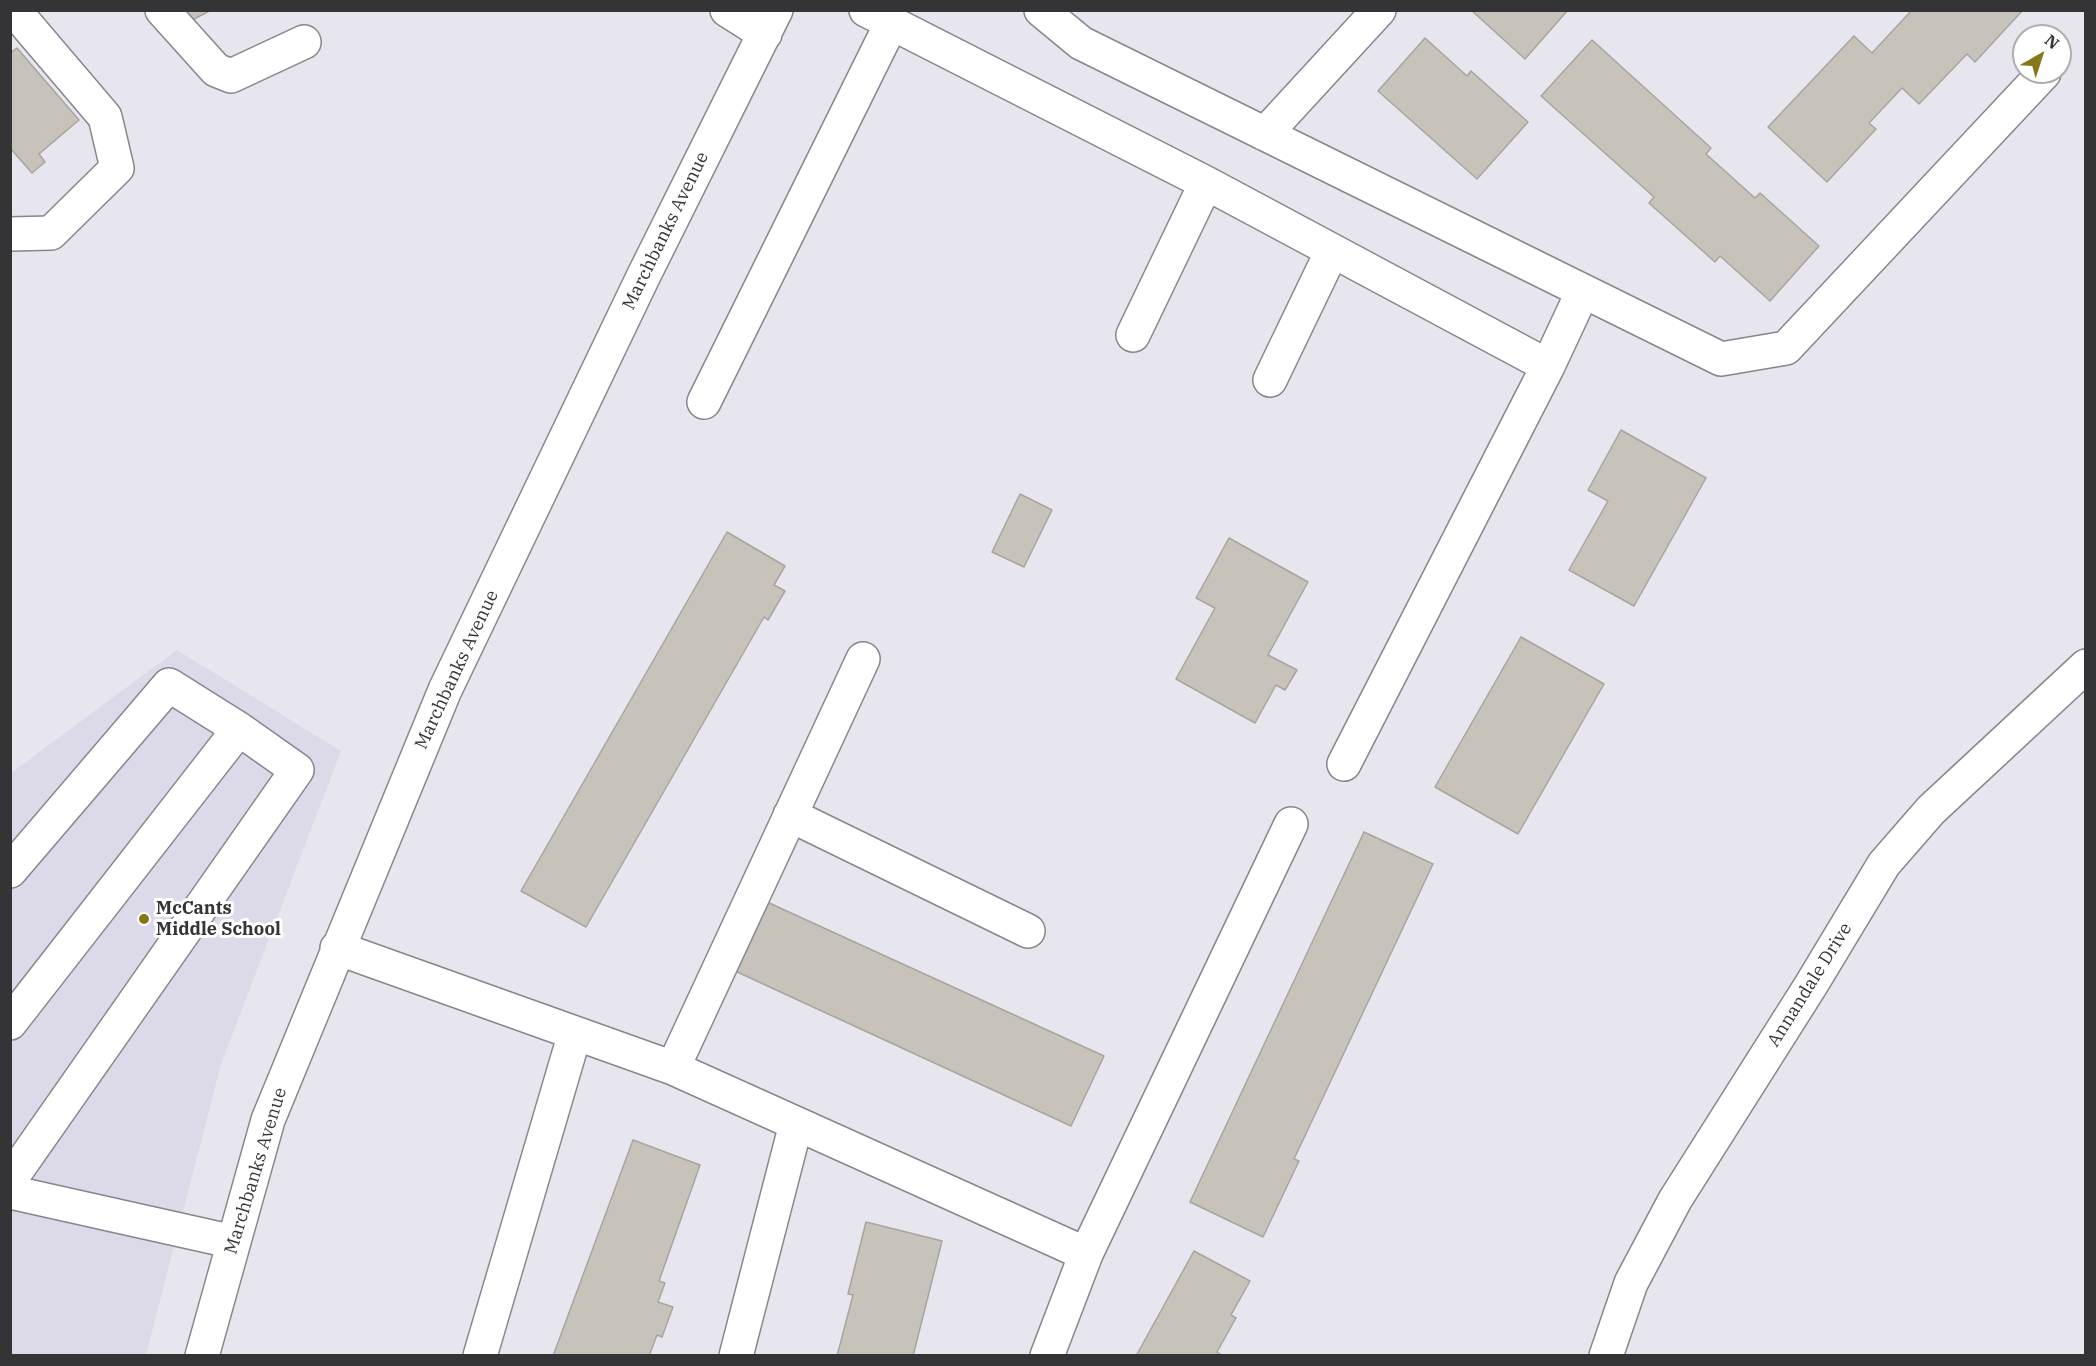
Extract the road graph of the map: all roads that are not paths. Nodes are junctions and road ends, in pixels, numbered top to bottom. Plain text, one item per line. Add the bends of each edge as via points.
1 (14, 10) edge
2 (162, 10) edge
3 (727, 10) edge
4 (1041, 10) edge
5 (1379, 10) edge
6 (879, 17) edge
7 (771, 22) edge
8 (304, 42) dead end
9 (2034, 84) edge
10 (1265, 134) junction
11 (1206, 183) junction
12 (10, 234) edge
13 (1332, 251) junction
14 (1583, 291) junction
15 (1133, 335) dead end
16 (1548, 366) junction
17 (1270, 380) dead end
18 (704, 402) dead end
19 (863, 658) dead end
20 (2085, 666) edge
21 (239, 729) junction
22 (1344, 764) dead end
23 (790, 815) junction
24 (1291, 824) dead end
25 (10, 871) edge
26 (1028, 931) dead end
27 (337, 948) junction
28 (10, 1023) edge
29 (575, 1033) junction
30 (673, 1068) junction
31 (796, 1124) junction
32 (10, 1180) edge
33 (10, 1192) edge
34 (234, 1242) junction
35 (1086, 1254) junction
36 (202, 1356) edge
37 (480, 1356) edge
38 (736, 1356) edge
39 (1047, 1356) edge
40 (1606, 1356) edge

1 - 12 street via 105,117 117,168 51,233
2 - 8 street via 216,70 231,76
3 - 7 street
4 - 10 street via 1081,44
5 - 10 street
6 - 11 street
6 - 18 street
7 - 27 street, Marchbanks Avenue via 643,277 445,690
9 - 14 street via 1786,348 1721,359
10 - 14 street
11 - 13 street
11 - 15 street
13 - 16 street
13 - 17 street
14 - 16 street
16 - 22 street
19 - 23 street
20 - 40 street, Annandale Drive via 1931,810 1884,864 1675,1200 1631,1283
21 - 25 street via 169,685
21 - 28 street
21 - 32 street via 297,770
23 - 26 street
23 - 30 street
24 - 35 street
27 - 29 street
27 - 34 street, Marchbanks Avenue via 268,1120
29 - 30 street
29 - 37 street
30 - 31 street
31 - 35 street
31 - 38 street
33 - 34 street
34 - 36 street, Marchbanks Avenue
35 - 39 street

